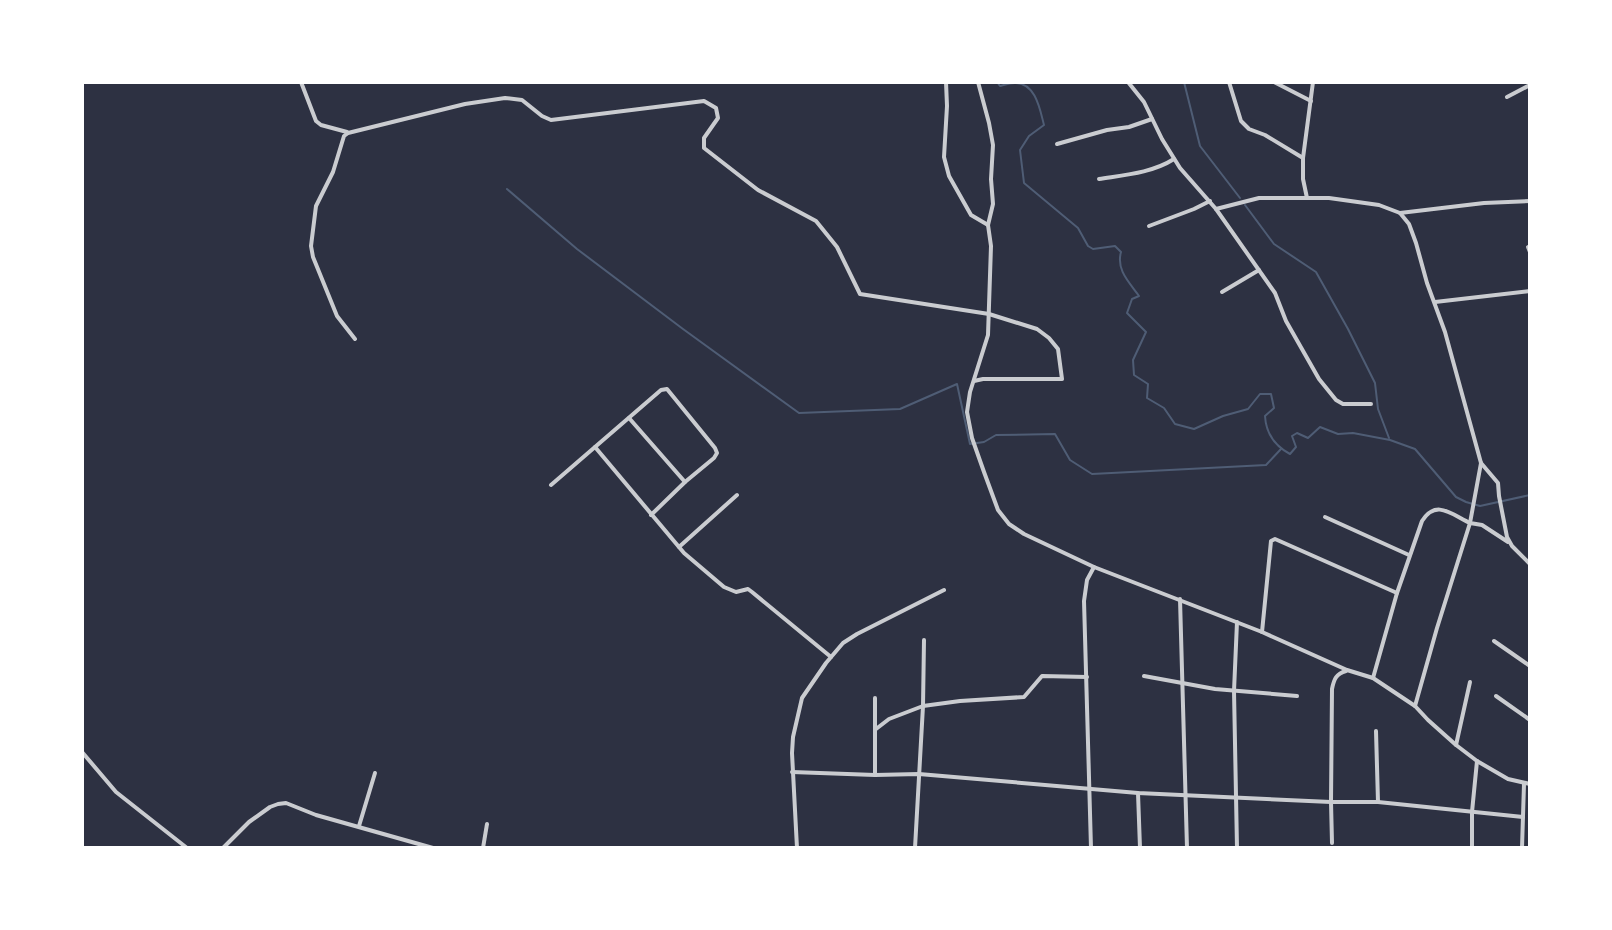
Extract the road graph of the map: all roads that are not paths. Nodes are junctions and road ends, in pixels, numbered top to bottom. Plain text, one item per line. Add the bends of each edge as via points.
1 (302, 82) edge
2 (946, 82) edge
3 (978, 82) edge
4 (1128, 82) edge
5 (1229, 82) edge
6 (1274, 82) edge
7 (1313, 82) edge
8 (1530, 84) edge
9 (1507, 97) dead end
10 (1311, 101) junction
11 (1152, 119) junction
12 (348, 133) junction
13 (1057, 144) dead end
14 (1303, 158) junction
15 (1174, 159) junction
16 (1099, 179) dead end
17 (1307, 198) junction
18 (1210, 201) junction
19 (1530, 201) edge
20 (1216, 209) junction
21 (1400, 213) junction
22 (988, 225) junction
23 (1149, 226) dead end
24 (1259, 270) junction
25 (1530, 291) edge
26 (1222, 292) dead end
27 (1435, 302) junction
28 (989, 314) junction
29 (355, 339) dead end
30 (974, 381) junction
31 (1371, 404) dead end
32 (629, 418) junction
33 (595, 447) junction
34 (1481, 463) junction
35 (685, 482) junction
36 (551, 485) dead end
37 (736, 495) dead end
38 (651, 515) junction
39 (1325, 517) dead end
40 (1470, 523) junction
41 (1509, 543) junction
42 (679, 547) junction
43 (1409, 555) junction
44 (1530, 564) edge
45 (1094, 567) junction
46 (944, 590) dead end
47 (1397, 593) junction
48 (1180, 599) junction
49 (1237, 622) junction
50 (1262, 632) junction
51 (924, 640) dead end
52 (1494, 641) dead end
53 (831, 657) junction
54 (1530, 666) edge
55 (1347, 670) junction
56 (1087, 676) junction
57 (1144, 676) dead end
58 (1373, 678) junction
59 (1182, 682) junction
60 (1470, 682) dead end
61 (1234, 691) junction
62 (1297, 696) dead end
63 (1496, 696) dead end
64 (875, 698) dead end
65 (923, 706) junction
66 (1415, 706) junction
67 (1530, 720) edge
68 (876, 729) junction
69 (1376, 731) dead end
70 (1455, 745) junction
71 (82, 752) edge
72 (1477, 761) junction
73 (792, 772) junction
74 (375, 773) dead end
75 (919, 774) junction
76 (874, 775) junction
77 (1527, 784) edge
78 (1088, 787) junction
79 (1138, 793) junction
80 (1186, 795) junction
81 (1235, 797) junction
82 (1330, 802) junction
83 (1378, 802) junction
84 (1472, 812) junction
85 (1523, 817) junction
86 (487, 824) dead end
87 (359, 826) junction
88 (1332, 843) dead end
89 (432, 847) edge
90 (187, 848) edge
91 (223, 848) edge
92 (483, 848) edge
93 (796, 848) edge
94 (915, 848) edge
95 (1091, 848) edge
96 (1140, 848) edge
97 (1187, 848) edge
98 (1237, 848) edge
99 (1472, 848) edge
100 (1522, 848) edge

1 - 12 street via 316,121
2 - 22 street via 944,157 949,176 971,215
3 - 22 street via 993,145 993,204
4 - 11 street
5 - 14 street via 1241,121
6 - 10 street
7 - 10 street
8 - 9 street
10 - 14 street
11 - 13 street
11 - 15 street
12 - 28 street via 505,98 522,100 551,120 704,101 716,108 718,118 704,138 704,148 758,190 816,221 841,254 860,294
12 - 29 street via 316,206 311,246 337,316
14 - 17 street
15 - 16 street via 1165,165
15 - 18 street
17 - 20 street via 1259,198
17 - 21 street via 1379,205
18 - 20 street
18 - 23 street
19 - 21 street
20 - 24 street
21 - 27 street via 1409,224
22 - 28 street
24 - 26 street
24 - 31 street via 1319,379 1336,400 1343,404
25 - 27 street
27 - 34 street
28 - 30 street via 988,335
28 - 30 street via 1037,329 1049,338 1058,349 1062,379
30 - 45 street via 967,412 972,438 998,510 1024,534
32 - 33 street
32 - 35 street
32 - 35 street via 662,390 668,391 717,453
33 - 36 street
33 - 38 street
34 - 40 street
34 - 41 street via 1498,483
35 - 38 street
37 - 42 street
38 - 42 street
39 - 43 street
40 - 41 street via 1482,525
40 - 43 street via 1440,508 1432,510 1422,521
40 - 66 street
41 - 44 street
42 - 53 street via 724,587 736,592 748,589
43 - 47 street
45 - 48 street
45 - 56 street via 1084,592
46 - 53 street via 857,634
47 - 50 street via 1275,539 1271,541
47 - 58 street
48 - 49 street
48 - 59 street
49 - 50 street
49 - 61 street
50 - 55 street
51 - 65 street
52 - 54 street
53 - 73 street via 802,698 793,737
55 - 58 street
55 - 82 street via 1334,679 1332,689
56 - 65 street via 1042,676 1020,698
56 - 78 street
57 - 59 street
58 - 66 street
59 - 61 street
59 - 80 street
60 - 70 street
61 - 62 street
61 - 81 street
63 - 67 street
64 - 68 street
65 - 68 street via 889,719
65 - 75 street
66 - 70 street
68 - 76 street
69 - 83 street
70 - 72 street
71 - 90 street via 116,792
72 - 77 street
72 - 84 street
73 - 76 street
73 - 93 street
74 - 87 street
75 - 76 street
75 - 78 street
75 - 94 street
77 - 85 street
78 - 79 street
78 - 95 street
79 - 80 street
79 - 96 street
80 - 81 street
80 - 97 street
81 - 82 street
81 - 98 street
82 - 83 street
82 - 88 street
83 - 84 street
84 - 85 street
84 - 99 street
85 - 100 street
86 - 92 street
87 - 89 street
87 - 91 street via 286,803 278,804 249,822

